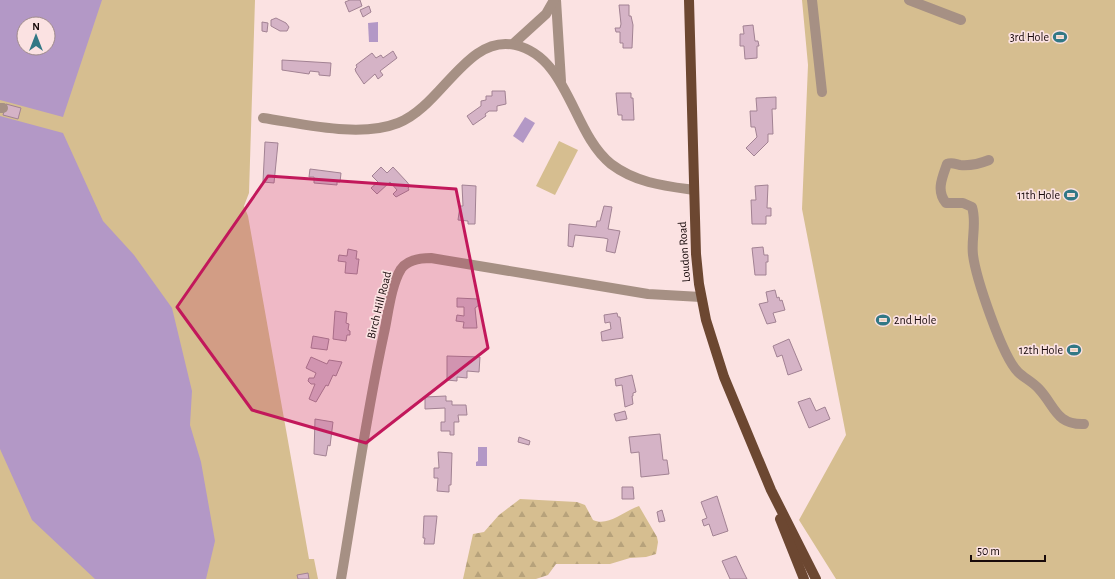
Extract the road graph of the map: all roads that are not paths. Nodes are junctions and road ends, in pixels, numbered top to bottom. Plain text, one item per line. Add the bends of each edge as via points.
1 (555, 0) edge
2 (689, 0) edge
3 (812, 0) edge
4 (909, 0) edge
5 (961, 20) dead end
6 (513, 44) junction
7 (562, 84) junction
8 (822, 92) dead end
9 (263, 118) dead end
10 (989, 160) dead end
11 (694, 190) junction
12 (701, 297) junction
13 (1084, 424) dead end
14 (771, 490) junction
15 (341, 579) edge
16 (804, 579) edge
17 (816, 579) edge

1 - 6 street via 546,14
1 - 7 street
2 - 11 main road, Loudon Road
3 - 8 street
4 - 5 street
6 - 7 street via 542,60
6 - 9 street via 478,52 426,105 410,117 390,126 368,129 334,128
7 - 11 street via 592,141 613,165 633,177 652,184
10 - 13 street via 972,165 947,164 940,185 941,196 946,203 963,203 972,207 975,217 973,256 980,286 1006,354 1017,371 1039,388 1065,422
11 - 12 main road, Loudon Road via 696,254
12 - 14 main road, Loudon Road via 717,360
12 - 15 street, Birch Hill Road via 648,294 432,258 407,263 396,281 380,351
14 - 16 main road
14 - 17 main road

